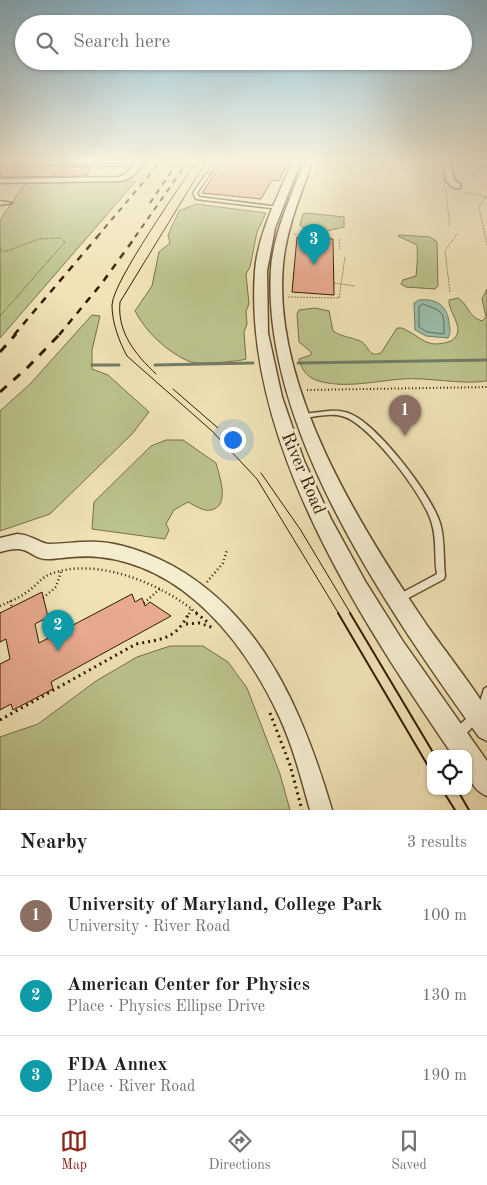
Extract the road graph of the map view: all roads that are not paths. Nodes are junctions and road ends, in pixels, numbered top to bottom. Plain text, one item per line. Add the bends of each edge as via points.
1 (196, 198) edge
2 (283, 198) edge
3 (298, 198) edge
4 (279, 208) junction
5 (303, 416) junction
6 (0, 545) edge
7 (398, 600) junction
8 (487, 692) edge
9 (483, 717) edge
10 (463, 749) edge
11 (487, 783) edge
12 (321, 810) edge

1 - 4 lane
2 - 4 street, River Road
3 - 5 street, River Road via 282,238 276,284 286,361
4 - 10 street, River Road via 267,239 261,268 261,306 269,372 288,436 308,488 349,568
5 - 7 street, River Road via 338,497
5 - 7 lane via 346,414 378,437 426,502 436,523 441,576
6 - 12 street via 14,540 35,544 43,552 76,548 116,551 162,567 197,600 235,627 274,683 299,737
7 - 9 street, River Road via 422,638
8 - 9 lane
9 - 10 lane
10 - 11 street, River Road

